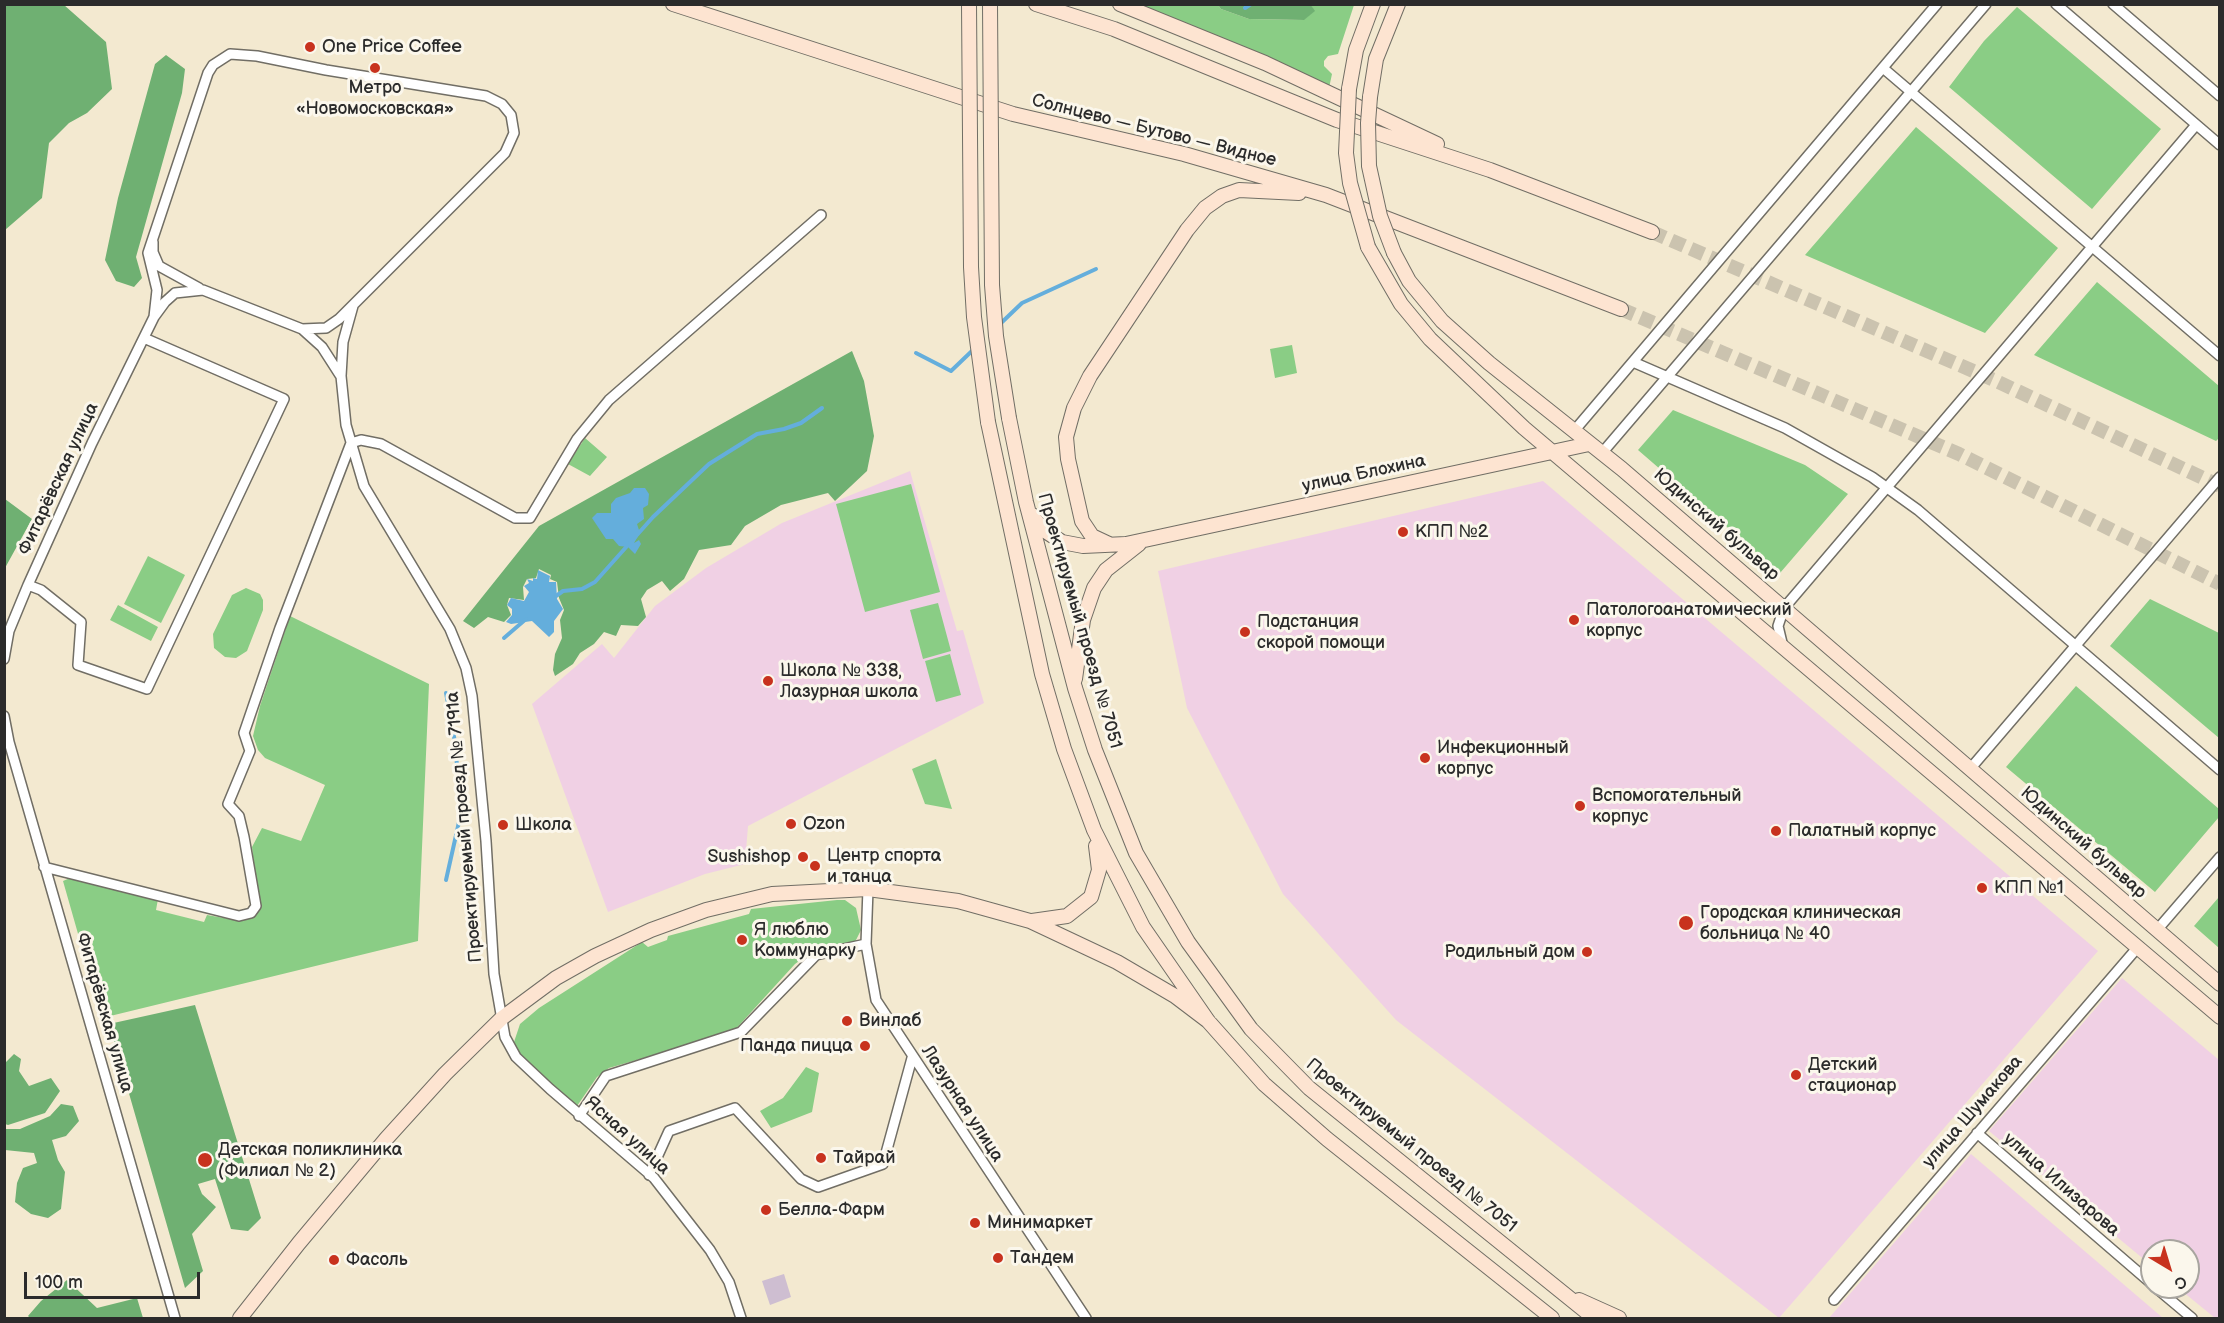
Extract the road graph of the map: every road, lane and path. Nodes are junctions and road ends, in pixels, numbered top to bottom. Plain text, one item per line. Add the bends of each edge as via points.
1 (673, 4) edge
2 (969, 4) edge
3 (990, 4) edge
4 (1036, 4) edge
5 (1120, 4) edge
6 (1372, 4) edge
7 (1398, 4) edge
8 (1937, 4) edge
9 (1986, 4) edge
10 (2056, 4) edge
11 (2113, 4) edge
12 (1883, 68) junction
13 (1911, 93) junction
14 (2220, 96) edge
15 (2196, 125) junction
16 (2220, 145) edge
17 (1490, 170) junction
18 (1326, 195) junction
19 (821, 215) dead end
20 (1652, 232) tunnel mouth
21 (152, 234) junction
22 (2092, 247) junction
23 (202, 290) junction
24 (353, 305) junction
25 (1621, 309) tunnel mouth
26 (154, 317) junction
27 (302, 329) junction
28 (144, 338) junction
29 (2220, 356) edge
30 (1633, 362) junction
31 (341, 376) junction
32 (1668, 376) junction
33 (1574, 431) junction
34 (351, 443) junction
35 (1589, 444) junction
36 (1552, 452) junction
37 (1602, 453) junction
38 (2220, 477) edge
39 (1887, 488) junction
40 (1026, 502) junction
41 (1147, 541) junction
42 (1111, 545) junction
43 (28, 585) junction
44 (1784, 608) junction
45 (2075, 646) junction
46 (1783, 647) junction
47 (4, 659) edge
48 (1075, 688) junction
49 (4, 716) edge
50 (1970, 769) junction
51 (2220, 770) edge
52 (1094, 830) junction
53 (2220, 857) edge
54 (44, 867) junction
55 (867, 889) junction
56 (1030, 921) junction
57 (2157, 930) junction
58 (866, 945) junction
59 (2138, 947) junction
60 (2220, 984) edge
61 (2220, 1017) edge
62 (502, 1018) junction
63 (1208, 1021) junction
64 (912, 1058) junction
65 (579, 1116) junction
66 (1977, 1133) junction
67 (649, 1175) junction
68 (2140, 1274) edge
69 (1561, 1292) junction
70 (2169, 1299) edge
71 (1834, 1300) dead end
72 (175, 1318) edge
73 (240, 1318) edge
74 (741, 1318) edge
75 (1086, 1318) edge
76 (1552, 1318) edge
77 (1594, 1318) edge
78 (1619, 1318) edge
79 (2192, 1318) edge

1 - 18 street, Солнцево — Бутово — Видное via 1013,114 1184,154
2 - 52 street, bridge via 971,277 978,358 1042,674
3 - 40 street, Проектируемый проезд № 7051, bridge via 992,285 996,336
4 - 17 street via 1114,30 1337,120
5 - 17 street via 1265,63
6 - 36 street, bridge via 1348,88 1346,142 1350,183 1368,247 1401,304 1430,339
7 - 33 street, Юдинский бульвар, bridge via 1376,59 1368,123 1369,166 1380,216 1394,253 1409,281 1442,321
8 - 12 street
9 - 13 street
10 - 15 street
11 - 14 street
12 - 13 street
12 - 30 street
13 - 22 street
13 - 32 street
15 - 16 street
15 - 22 street
17 - 20 street
18 - 25 street, Солнцево — Бутово — Видное
18 - 42 street via 1239,190 1205,208 1090,376 1074,408 1066,438 1068,459 1082,521 1092,536
19 - 34 street via 609,400 577,439 530,518 515,518 381,444 362,440
21 - 23 street via 159,266
21 - 24 street via 208,73 225,56 241,53 497,101 513,120 511,146
21 - 26 street via 148,253 157,290
22 - 29 street
22 - 39 street
23 - 26 street via 175,293
23 - 27 street
24 - 27 street via 326,328
24 - 31 street, Проектируемый проезд № 7191а
26 - 28 street, Фитарёвская улица
27 - 31 street, Проектируемый проезд № 7191а via 322,347
28 - 43 street, Фитарёвская улица
28 - 43 street via 284,399 147,689 78,665 81,622 41,590
30 - 32 street
30 - 33 street
31 - 34 street, Проектируемый проезд № 7191а
32 - 37 street
32 - 39 street via 1819,445
33 - 35 street, Юдинский бульвар
34 - 54 street via 244,733 250,751 228,804 238,816 244,837 256,906 253,911 239,916
34 - 62 street, Проектируемый проезд № 7191а via 364,486 450,629 466,668 486,842 494,974
35 - 36 street, улица Блохина
35 - 37 street, Юдинский бульвар
36 - 41 street, улица Блохина
36 - 46 street
37 - 44 street, Юдинский бульвар
38 - 45 street
39 - 44 street
39 - 45 street via 1918,510
40 - 42 street via 1042,529 1062,542
40 - 48 street, Проектируемый проезд № 7051
41 - 42 street
41 - 48 street via 1106,570 1094,588 1083,620
43 - 47 street, Фитарёвская улица via 9,631
44 - 46 street via 1778,626
44 - 50 street, Юдинский бульвар
45 - 50 street
45 - 51 street
46 - 59 street
48 - 69 street, Проектируемый проезд № 7051 via 1110,792 1136,853 1188,942 1251,1029 1345,1120
49 - 54 street, Фитарёвская улица
50 - 57 street, Юдинский бульвар
52 - 56 street via 1099,870 1091,897 1068,916
52 - 63 street via 1143,927
53 - 57 street
54 - 72 street, Фитарёвская улица
55 - 56 street via 958,902
55 - 58 street, Лазурная улица
55 - 62 street via 772,894 706,910 595,956 556,978
56 - 63 street via 1145,977
57 - 60 street, Юдинский бульвар
58 - 64 street, Лазурная улица via 876,1000
58 - 65 street via 816,955 741,1032 606,1076
59 - 61 street
59 - 66 street, улица Шумакова
62 - 65 street, Ясная улица via 505,1037 516,1057
62 - 73 street via 386,1139
63 - 76 street via 1291,1108
64 - 67 street via 883,1164 818,1187 801,1179 735,1108 669,1131
64 - 75 street, Лазурная улица
65 - 67 street, Ясная улица
66 - 68 street, улица Илизарова
66 - 71 street, улица Шумакова
67 - 74 street, Ясная улица via 710,1250 729,1282
69 - 77 street, Проектируемый проезд № 7051
69 - 78 street
70 - 79 street, улица Илизарова

